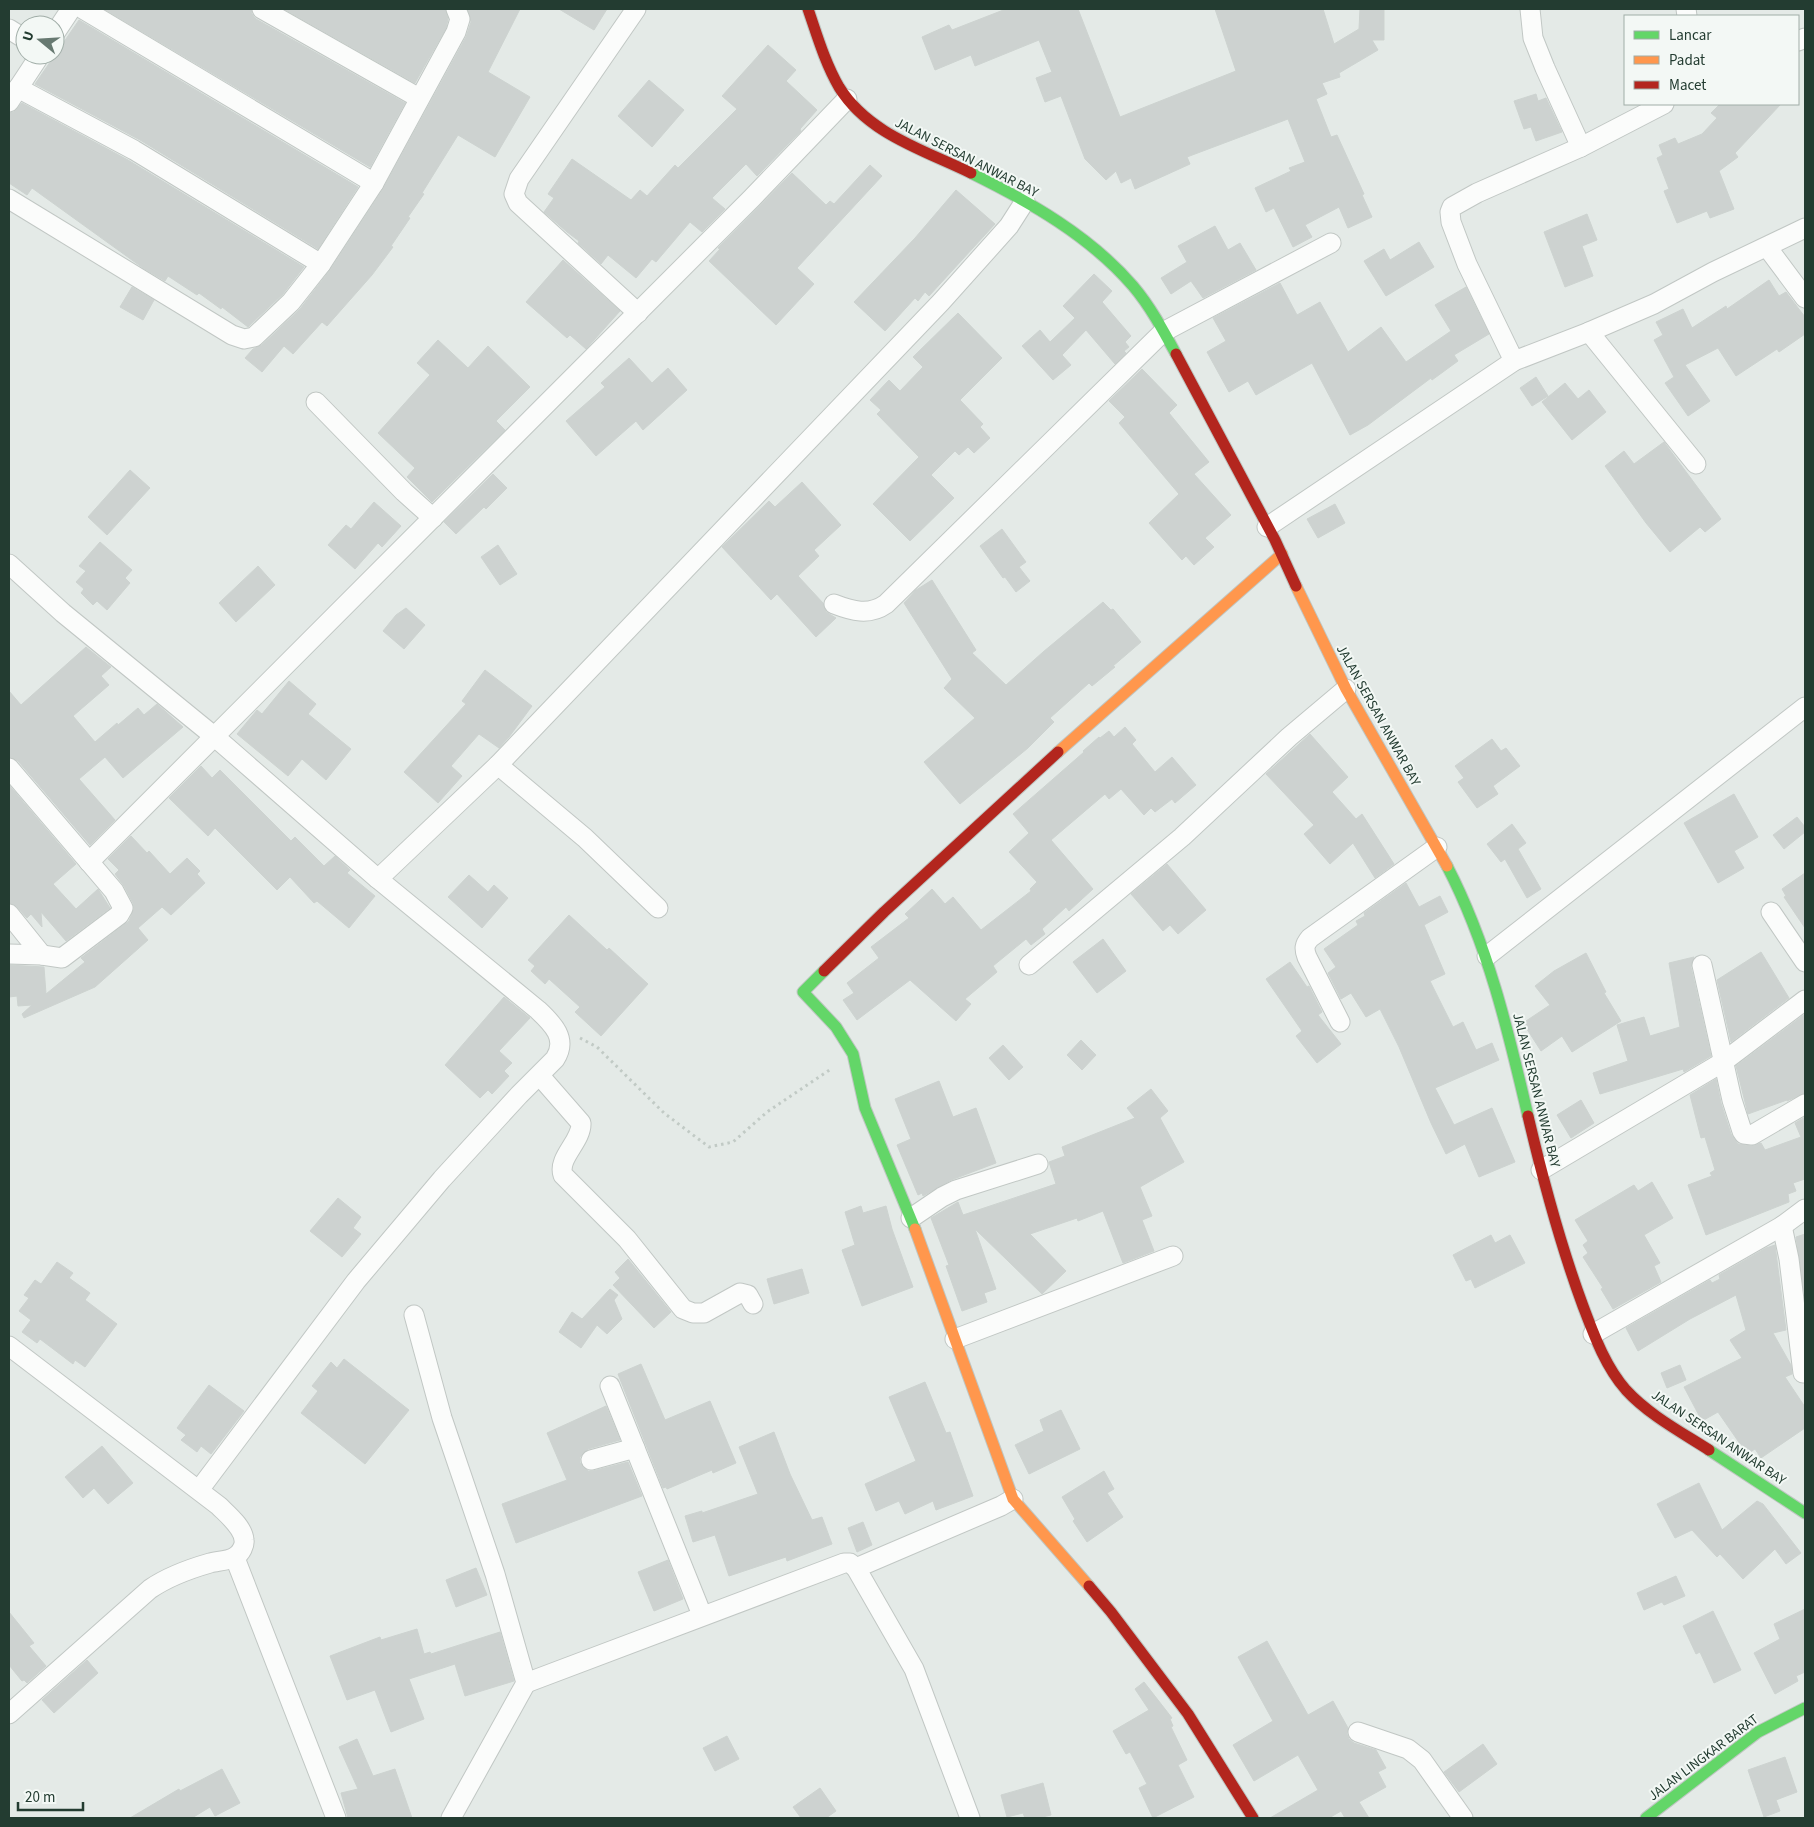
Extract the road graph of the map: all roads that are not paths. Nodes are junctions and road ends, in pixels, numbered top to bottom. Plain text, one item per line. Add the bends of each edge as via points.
1 (84, 9) edge
2 (262, 9) edge
3 (456, 9) edge
4 (636, 9) edge
5 (808, 9) edge
6 (1530, 9) edge
7 (33, 65) edge
8 (13, 95) edge
9 (419, 98) junction
10 (847, 99) junction
11 (1662, 105) edge
12 (1581, 147) junction
13 (374, 183) junction
14 (9, 199) edge
15 (1025, 201) junction
16 (1805, 228) edge
17 (1330, 243) dead end
18 (1767, 247) junction
19 (321, 264) junction
20 (1805, 298) edge
21 (638, 313) junction
22 (1163, 332) junction
23 (1589, 332) junction
24 (1514, 361) junction
25 (316, 402) dead end
26 (1696, 464) dead end
27 (433, 518) junction
28 (1267, 527) junction
29 (1282, 554) junction
30 (9, 564) edge
31 (834, 604) dead end
32 (1346, 689) junction
33 (1805, 707) edge
34 (215, 737) junction
35 (498, 765) junction
36 (9, 768) edge
37 (1437, 846) junction
38 (89, 862) junction
39 (378, 880) junction
40 (658, 908) dead end
41 (1771, 912) dead end
42 (9, 914) edge
43 (9, 954) edge
44 (42, 954) junction
45 (1487, 956) junction
46 (1805, 962) edge
47 (1029, 965) dead end
48 (1702, 965) dead end
49 (1805, 1000) edge
50 (1340, 1022) dead end
51 (1723, 1062) junction
52 (540, 1076) junction
53 (1805, 1104) edge
54 (1038, 1164) dead end
55 (1541, 1170) junction
56 (1805, 1209) edge
57 (911, 1218) junction
58 (1782, 1226) junction
59 (1173, 1256) dead end
60 (753, 1304) dead end
61 (414, 1315) dead end
62 (1593, 1334) junction
63 (955, 1339) junction
64 (9, 1346) edge
65 (1802, 1372) dead end
66 (610, 1386) dead end
67 (635, 1448) junction
68 (591, 1460) dead end
69 (199, 1490) junction
70 (1013, 1499) junction
71 (1805, 1513) edge
72 (235, 1558) junction
73 (856, 1568) junction
74 (702, 1615) junction
75 (526, 1683) junction
76 (1805, 1708) edge
77 (10, 1711) edge
78 (1358, 1732) dead end
79 (336, 1818) edge
80 (451, 1818) edge
81 (970, 1818) edge
82 (1253, 1818) edge
83 (1463, 1818) edge
84 (1646, 1818) edge

1 - 13 street
2 - 9 street
3 - 9 street via 460,14 459,24
4 - 21 street via 519,179 514,194 518,203
5 - 10 main road, JALAN SERSAN ANWAR BAY via 835,78
6 - 12 street via 1533,38 1544,68
7 - 8 street
8 - 19 street via 134,150
9 - 13 street
10 - 15 main road, JALAN SERSAN ANWAR BAY via 858,113 886,132
10 - 21 street
11 - 12 street
12 - 24 street via 1454,204 1450,212 1467,264
13 - 19 street
14 - 19 street via 239,338 254,337 267,326
15 - 22 main road, JALAN SERSAN ANWAR BAY via 1100,254 1130,282
15 - 35 street via 1009,226 941,302
16 - 18 street
17 - 22 street
18 - 20 street
18 - 23 street via 1654,304
21 - 27 street
22 - 28 main road, JALAN SERSAN ANWAR BAY
22 - 31 street via 886,604 865,612
23 - 24 street
23 - 26 street
24 - 28 street
25 - 27 street
27 - 34 street
28 - 29 main road, JALAN SERSAN ANWAR BAY
29 - 32 main road, JALAN SERSAN ANWAR BAY
29 - 57 main road via 1059,751 884,912 804,992 836,1027 853,1054 865,1108
30 - 34 street via 63,613
32 - 37 main road, JALAN SERSAN ANWAR BAY
32 - 47 street via 1289,737 1182,837
33 - 45 street
34 - 38 street
34 - 39 street
35 - 39 street
35 - 40 street via 585,838
36 - 38 street
37 - 45 main road, JALAN SERSAN ANWAR BAY
37 - 50 street via 1306,943 1307,957
38 - 44 street via 123,904 123,910 66,956 58,958
39 - 52 street via 549,1020 557,1031 561,1048 556,1060
41 - 46 street
42 - 44 street
43 - 44 street
45 - 55 main road, JALAN SERSAN ANWAR BAY
48 - 51 street
49 - 51 street
51 - 53 street via 1744,1134 1752,1135
51 - 55 street
52 - 60 street via 581,1123 580,1133 562,1166 563,1175 627,1238 684,1309 704,1313 740,1294 748,1296
52 - 69 street via 442,1179 356,1281
54 - 57 street via 956,1190
55 - 62 main road, JALAN SERSAN ANWAR BAY via 1568,1266
56 - 58 street
57 - 63 main road
58 - 62 street
58 - 65 street
59 - 63 street
61 - 75 street via 442,1418 495,1574
62 - 71 main road, JALAN SERSAN ANWAR BAY via 1626,1391 1648,1410
63 - 70 main road
64 - 69 street
66 - 67 street
67 - 68 street
67 - 74 street
69 - 72 street via 219,1506 243,1533 244,1544
70 - 73 street
70 - 82 main road via 1111,1612 1182,1706
72 - 77 street via 191,1569 157,1584
72 - 79 street
73 - 74 street via 844,1563
73 - 81 street via 914,1670
74 - 75 street
75 - 80 street
76 - 84 main road, JALAN LINGKAR BARAT via 1758,1732
78 - 83 street via 1419,1756

